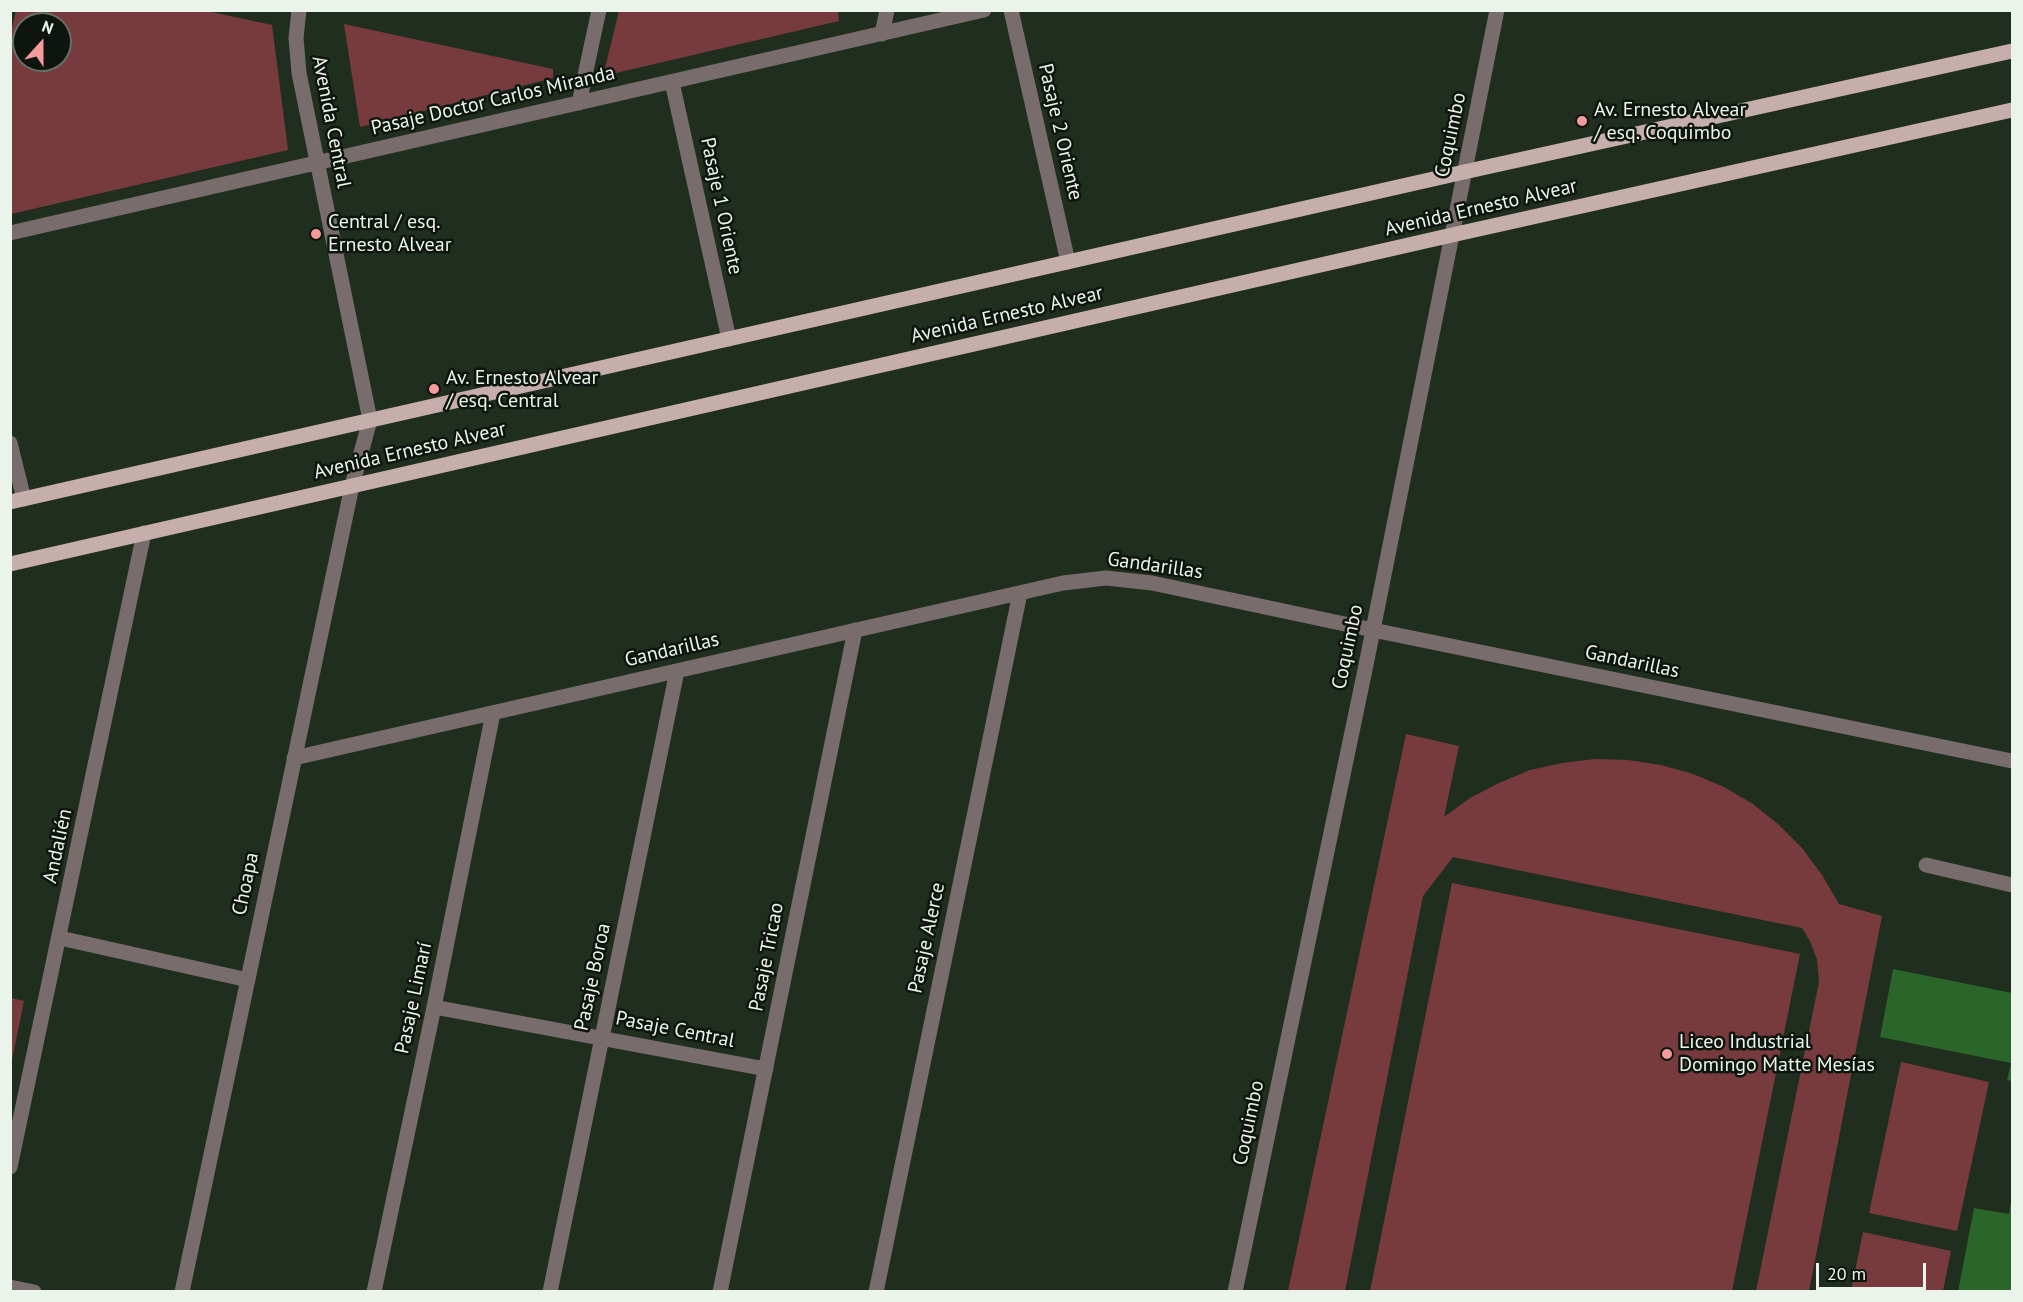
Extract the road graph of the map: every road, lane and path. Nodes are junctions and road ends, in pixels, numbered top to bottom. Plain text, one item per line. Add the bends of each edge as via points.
1 (299, 10) edge
2 (599, 10) edge
3 (887, 10) edge
4 (984, 10) edge
5 (1011, 10) edge
6 (1497, 10) edge
7 (882, 34) junction
8 (2013, 51) edge
9 (672, 82) junction
10 (579, 103) junction
11 (2013, 110) edge
12 (317, 163) junction
13 (1464, 172) junction
14 (10, 233) edge
15 (1452, 235) junction
16 (1068, 262) junction
17 (729, 339) junction
18 (370, 420) junction
19 (10, 443) edge
20 (352, 486) junction
21 (17, 500) edge
22 (144, 533) junction
23 (10, 564) edge
24 (1020, 593) junction
25 (855, 630) junction
26 (1373, 630) junction
27 (677, 671) junction
28 (493, 713) junction
29 (294, 758) junction
30 (2013, 761) edge
31 (1926, 865) dead end
32 (2013, 885) edge
33 (60, 938) junction
34 (248, 981) junction
35 (434, 1007) junction
36 (602, 1038) junction
37 (766, 1069) junction
38 (10, 1167) edge
39 (10, 1287) edge
40 (34, 1292) edge
41 (182, 1292) edge
42 (374, 1292) edge
43 (550, 1292) edge
44 (720, 1292) edge
45 (876, 1292) edge
46 (1235, 1292) edge

1 - 12 street, Avenida Central via 297,56
2 - 10 street
3 - 7 street
4 - 7 street, Pasaje Doctor Carlos Miranda
5 - 16 street, Pasaje 2 Oriente
6 - 13 street, Coquimbo
7 - 9 street, Pasaje Doctor Carlos Miranda
8 - 13 main road, Avenida Ernesto Alvear
9 - 10 street, Pasaje Doctor Carlos Miranda
9 - 17 street, Pasaje 1 Oriente
10 - 12 street, Pasaje Doctor Carlos Miranda
11 - 15 main road, Avenida Ernesto Alvear
12 - 14 street, Pasaje Doctor Carlos Miranda
12 - 18 street, Avenida Central
13 - 15 street, Coquimbo
13 - 16 main road, Avenida Ernesto Alvear
15 - 20 main road, Avenida Ernesto Alvear
15 - 26 street, Coquimbo
16 - 17 main road, Avenida Ernesto Alvear
17 - 18 main road, Avenida Ernesto Alvear
18 - 20 street, Avenida Central
18 - 21 main road, Avenida Ernesto Alvear
19 - 21 street
20 - 22 main road, Avenida Ernesto Alvear
20 - 29 street, Choapa
22 - 23 main road, Avenida Ernesto Alvear
22 - 33 street, Andalién
24 - 25 street, Gandarillas
24 - 26 street, Gandarillas via 1084,579 1129,580
24 - 45 street, Pasaje Alerce
25 - 27 street, Gandarillas
25 - 37 street, Pasaje Tricao
26 - 30 street, Gandarillas
26 - 46 street, Coquimbo
27 - 28 street, Gandarillas
27 - 36 street, Pasaje Boroa
28 - 29 street, Gandarillas
28 - 35 street, Pasaje Limarí
29 - 34 street, Choapa
31 - 32 street
33 - 34 street
33 - 38 street, Andalién
34 - 41 street, Choapa
35 - 36 street, Pasaje Central
35 - 42 street, Pasaje Limarí
36 - 37 street, Pasaje Central
36 - 43 street, Pasaje Boroa
37 - 44 street, Pasaje Tricao
39 - 40 street

